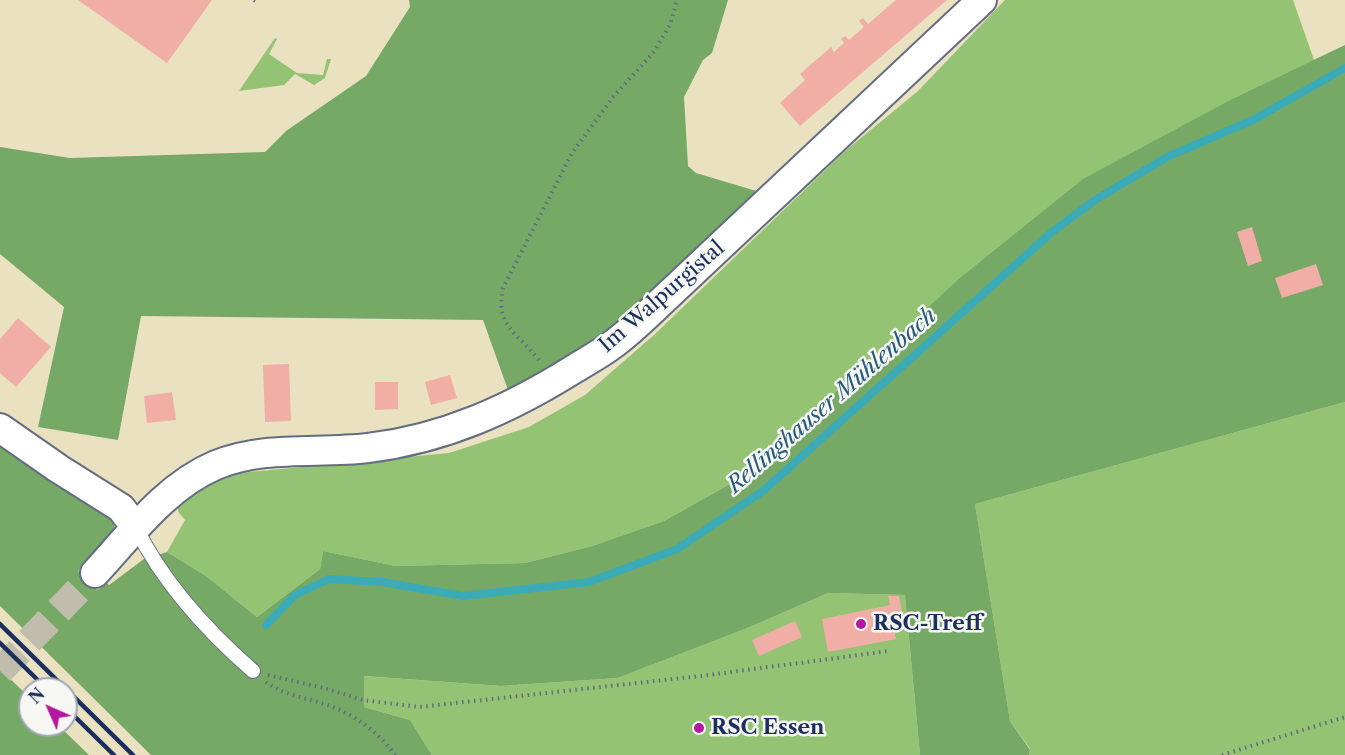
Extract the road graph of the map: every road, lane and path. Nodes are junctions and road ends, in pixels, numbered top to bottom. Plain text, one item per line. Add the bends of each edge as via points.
1 (677, 0) edge
2 (982, 0) edge
3 (552, 383) junction
4 (0, 428) edge
5 (136, 528) junction
6 (95, 573) tunnel mouth
7 (889, 651) dead end
8 (253, 671) junction
9 (1345, 717) edge
10 (395, 755) edge
11 (1222, 755) edge

1 - 3 path via 670,25 653,53 572,153 503,288 502,317 544,366
2 - 3 street, Im Walpurgistal via 613,345
3 - 5 street, Im Walpurgistal via 513,405 428,437 369,448 265,453 217,465 185,482
4 - 5 street via 121,508
5 - 6 street, Im Walpurgistal
5 - 8 lane via 169,584
7 - 8 path via 419,707 363,700
8 - 10 path via 275,689 331,706 364,723
9 - 11 path

